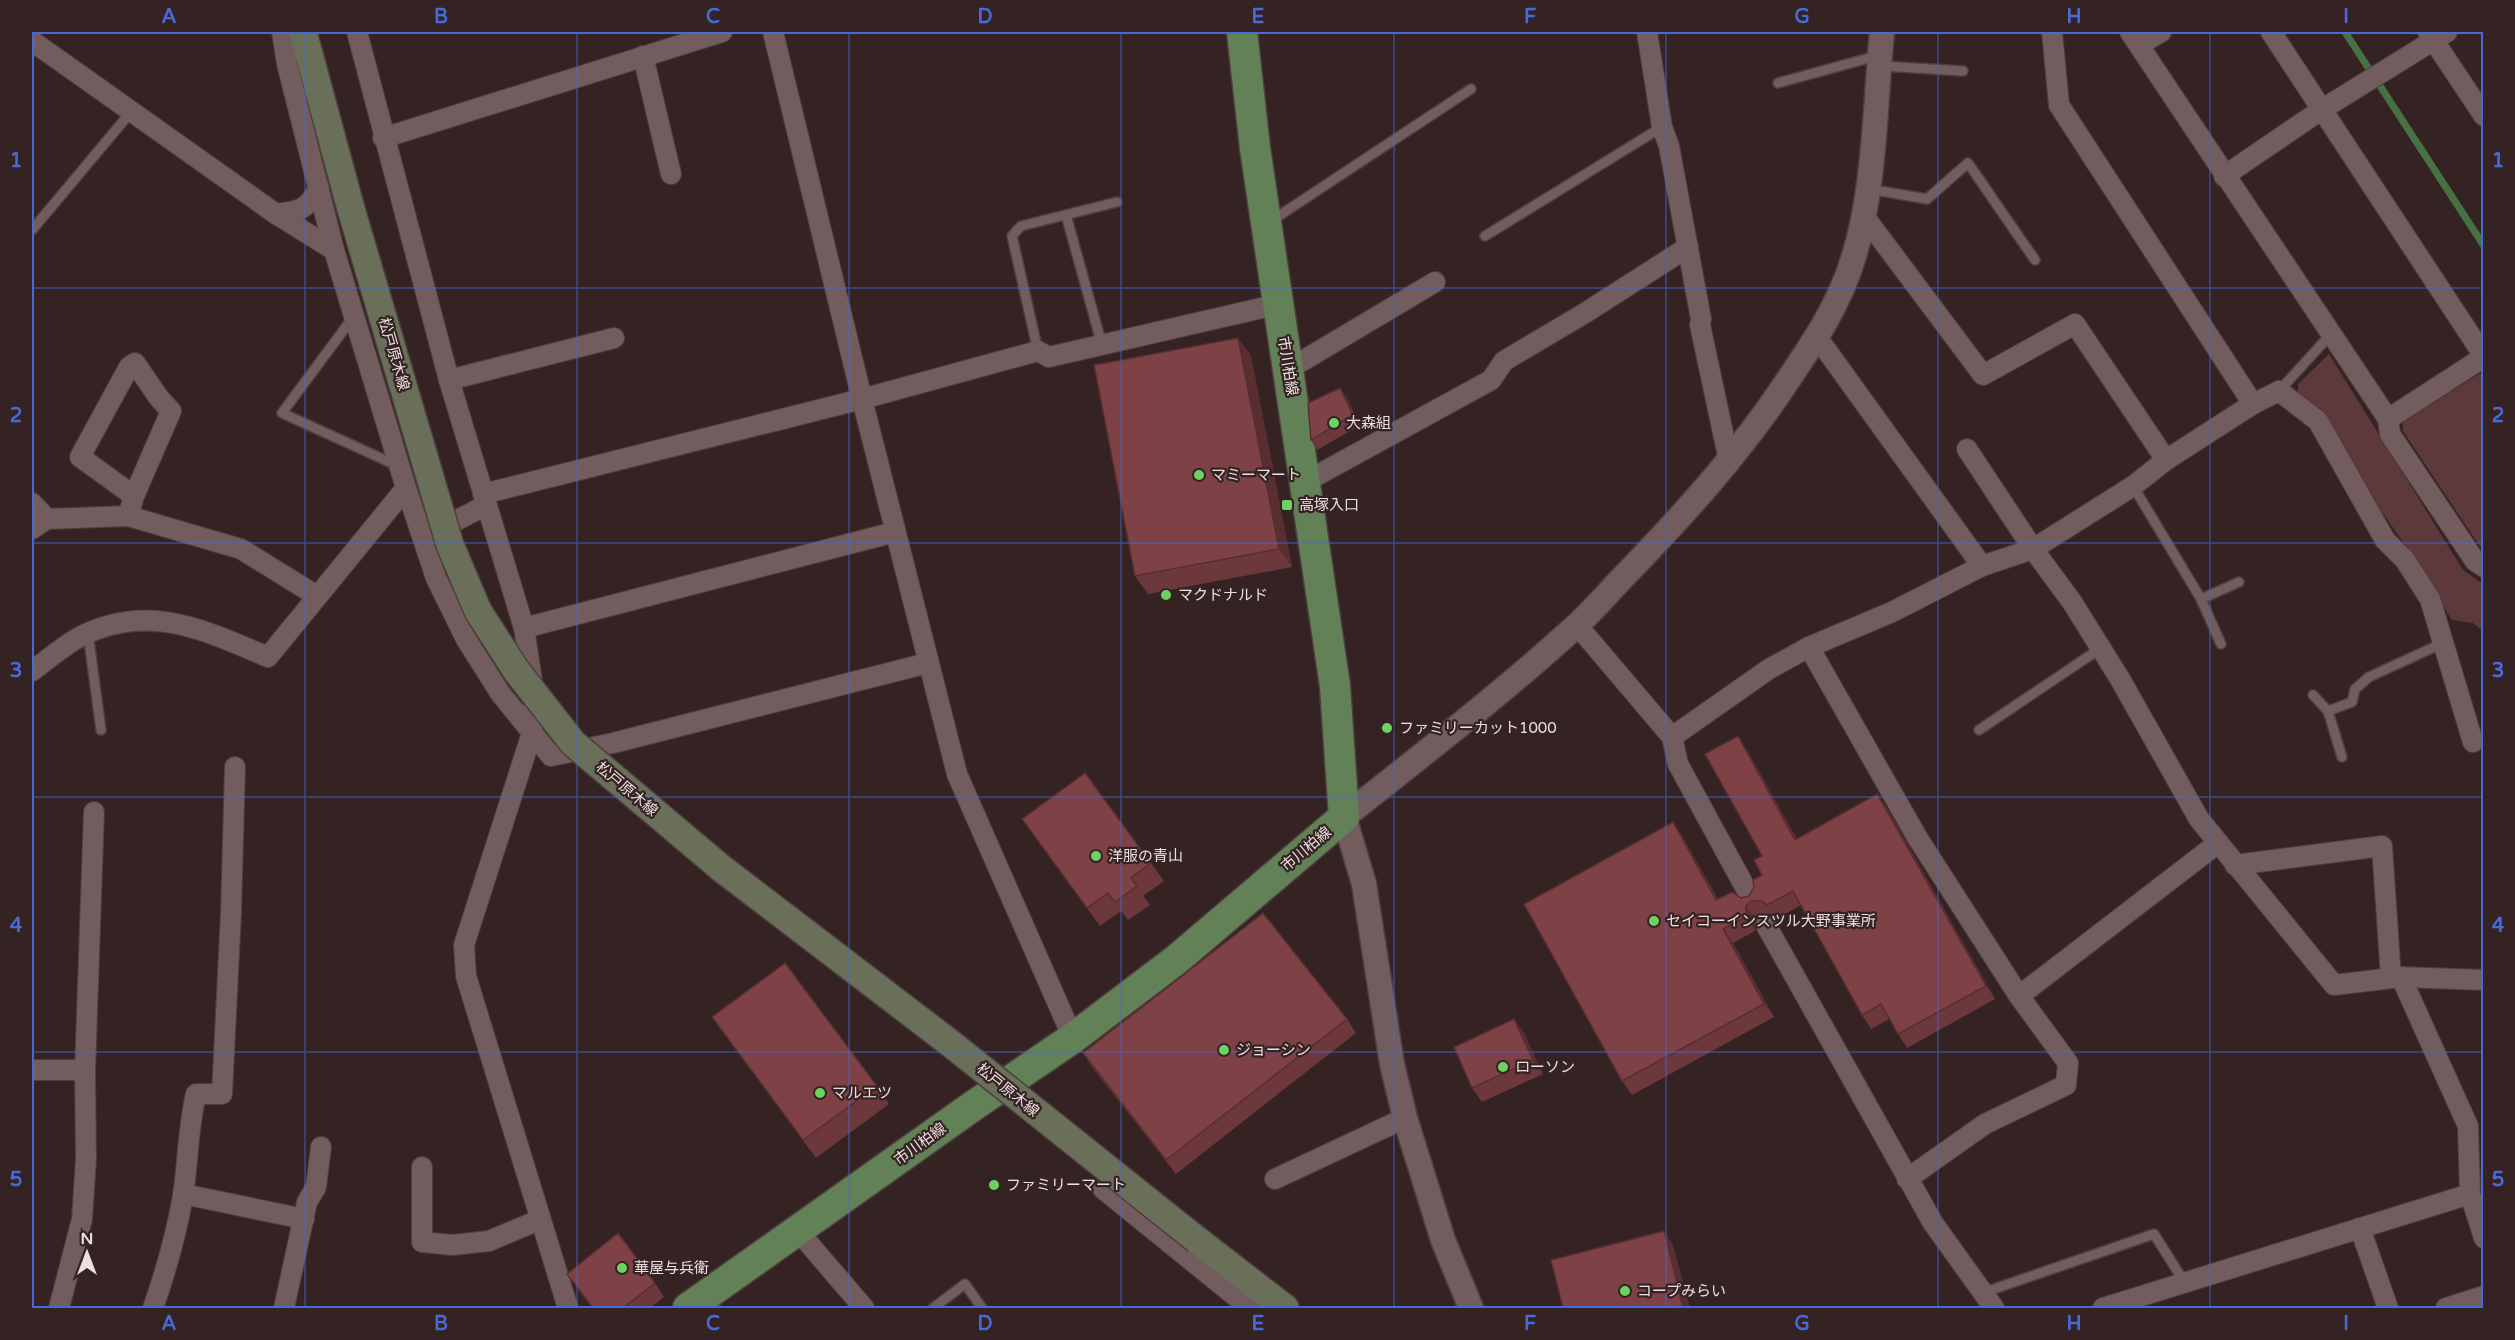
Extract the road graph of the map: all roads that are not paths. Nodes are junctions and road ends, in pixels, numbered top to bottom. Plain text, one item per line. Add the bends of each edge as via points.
1 (282, 32) edge
2 (303, 32) edge
3 (357, 32) edge
4 (722, 32) edge
5 (773, 32) edge
6 (1242, 32) edge
7 (1647, 32) edge
8 (1882, 32) edge
9 (2052, 32) edge
10 (2161, 32) edge
11 (2271, 32) edge
12 (2436, 34) edge
13 (2135, 38) edge
14 (32, 41) edge
15 (643, 56) junction
16 (1880, 61) junction
17 (1963, 71) dead end
18 (1778, 83) dead end
19 (1471, 89) dead end
20 (2321, 110) junction
21 (131, 112) junction
22 (2484, 116) edge
23 (1662, 126) junction
24 (383, 138) junction
25 (671, 174) dead end
26 (2224, 176) junction
27 (319, 188) junction
28 (1867, 188) junction
29 (1117, 202) dead end
30 (276, 214) junction
31 (1066, 214) junction
32 (1864, 216) junction
33 (1267, 224) junction
34 (32, 230) edge
35 (1485, 236) dead end
36 (1688, 247) junction
37 (334, 250) junction
38 (2035, 260) dead end
39 (1435, 282) dead end
40 (1279, 304) junction
41 (354, 316) junction
42 (2331, 334) junction
43 (1817, 337) junction
44 (614, 338) dead end
45 (1102, 345) junction
46 (1038, 351) junction
47 (2484, 356) edge
48 (1288, 369) junction
49 (449, 380) junction
50 (2279, 391) junction
51 (862, 399) junction
52 (2253, 404) junction
53 (2388, 419) junction
54 (1967, 449) dead end
55 (2166, 460) junction
56 (1729, 461) junction
57 (400, 467) junction
58 (1305, 482) junction
59 (2133, 486) junction
60 (406, 488) junction
61 (134, 496) junction
62 (485, 500) junction
63 (32, 502) edge
64 (128, 516) junction
65 (39, 524) edge
66 (895, 532) junction
67 (422, 539) junction
68 (2033, 549) junction
69 (1982, 566) junction
70 (2484, 567) edge
71 (2239, 582) dead end
72 (317, 596) junction
73 (2201, 599) junction
74 (1577, 625) junction
75 (524, 628) junction
76 (88, 633) junction
77 (2443, 643) junction
78 (2221, 644) dead end
79 (1809, 647) junction
80 (2101, 648) junction
81 (928, 663) junction
82 (32, 671) edge
83 (2313, 695) dead end
84 (2328, 711) junction
85 (101, 730) dead end
86 (1979, 730) dead end
87 (532, 733) junction
88 (1672, 738) junction
89 (2473, 742) dead end
90 (2342, 757) dead end
91 (235, 767) dead end
92 (94, 812) dead end
93 (1344, 817) junction
94 (2218, 843) junction
95 (2235, 865) junction
96 (1752, 900) edge
97 (1766, 925) dead end
98 (2396, 977) junction
99 (2484, 980) edge
100 (2019, 996) junction
101 (1073, 1038) junction
102 (32, 1070) edge
103 (85, 1070) junction
104 (1405, 1118) junction
105 (321, 1147) dead end
106 (422, 1167) dead end
107 (1275, 1179) dead end
108 (1907, 1179) junction
109 (2474, 1183) edge
110 (1103, 1189) dead end
111 (183, 1194) junction
112 (304, 1219) junction
113 (539, 1220) junction
114 (2360, 1228) junction
115 (798, 1231) junction
116 (2484, 1238) edge
117 (2185, 1283) junction
118 (2484, 1296) edge
119 (1988, 1301) edge
120 (699, 1305) edge
121 (59, 1308) edge
122 (153, 1308) edge
123 (284, 1308) edge
124 (567, 1308) edge
125 (864, 1308) edge
126 (933, 1308) edge
127 (982, 1308) edge
128 (1250, 1308) edge
129 (1285, 1308) edge
130 (1471, 1308) edge
131 (2103, 1308) edge
132 (2388, 1308) edge
133 (2446, 1308) edge

1 - 27 street
2 - 129 main road, 松戸原木線, bridge via 454,556 484,621 516,670 573,743 720,868 950,1043
3 - 24 street
4 - 15 street
5 - 51 street
6 - 33 main road, 市川柏線
7 - 23 street
8 - 16 street
9 - 52 street via 2059,105
10 - 13 street
11 - 20 street
12 - 20 street
12 - 22 street
13 - 26 street
14 - 21 street
15 - 24 street
15 - 25 street
16 - 17 lane
16 - 18 lane
16 - 28 street
19 - 33 lane
20 - 26 street
20 - 47 street
21 - 30 street
21 - 34 lane
23 - 35 lane
23 - 36 street
24 - 49 street
26 - 42 street
27 - 30 street via 309,204
27 - 37 street
28 - 32 street
28 - 38 lane via 1927,199 1968,163
29 - 31 lane
30 - 37 street
31 - 45 lane
31 - 46 lane via 1021,226 1012,236
32 - 43 street via 1846,277
32 - 55 street via 1983,375 2075,324
33 - 40 main road, 市川柏線
36 - 56 street
36 - 58 street via 1504,361 1491,380
37 - 41 street
39 - 48 street
40 - 45 street
40 - 48 main road, 市川柏線
41 - 57 street
41 - 57 lane via 282,413
42 - 50 lane
42 - 53 street
43 - 56 street
43 - 69 street
44 - 49 street
45 - 46 street via 1049,357
46 - 51 street
47 - 53 street
48 - 58 main road, 市川柏線
49 - 62 street
50 - 52 street
50 - 77 street via 2318,421 2385,540 2405,560 2430,598
51 - 62 street
51 - 66 street
52 - 55 street
53 - 70 street via 2390,434 2475,561
54 - 68 street
55 - 59 street
56 - 74 street
57 - 60 street
58 - 93 main road, 市川柏線 via 1335,686
59 - 68 street
59 - 73 lane
60 - 67 street
60 - 72 street
61 - 61 street via 171,411 135,363 129,367 80,457
61 - 64 street
62 - 67 street
62 - 75 street
63 - 65 street
64 - 65 street
64 - 72 street via 241,549
66 - 75 street
66 - 81 street
67 - 87 street via 465,639 514,714
68 - 69 street
68 - 80 street
69 - 79 street via 1892,612
71 - 73 lane
72 - 76 street via 268,657 164,621 125,620
73 - 78 lane
74 - 88 street
74 - 93 street
75 - 87 street via 534,694
76 - 82 street
76 - 85 lane
77 - 84 lane via 2369,677 2355,689 2352,702
77 - 89 street
79 - 88 street via 1769,669
79 - 100 street via 1917,837
80 - 86 lane
80 - 94 street via 2177,783
81 - 87 street via 613,744 551,756
81 - 101 street via 957,774
83 - 84 lane
84 - 90 lane
87 - 113 street via 464,945 466,976
88 - 96 street via 1678,764
91 - 111 street via 222,1094 196,1094
92 - 103 street
93 - 101 main road, 市川柏線 via 1176,960
93 - 104 street via 1364,884 1392,1064
94 - 95 street
94 - 100 street
95 - 98 street via 2334,985
95 - 98 street via 2382,846
97 - 108 street
98 - 99 street
98 - 109 street via 2468,1126
100 - 108 street via 2068,1063 2066,1086 1985,1124
101 - 115 main road, 市川柏線
102 - 103 street
103 - 121 street via 82,1219
104 - 107 street
104 - 130 street via 1443,1240
105 - 112 street via 316,1187 307,1202
106 - 113 street via 422,1242 453,1245 489,1241
108 - 119 street
109 - 114 street
109 - 116 street
110 - 128 street
111 - 112 street
111 - 122 street via 170,1261
112 - 123 street
113 - 124 street
114 - 117 street
114 - 132 street
115 - 120 main road, 市川柏線
115 - 125 street
117 - 119 lane via 2154,1234
117 - 131 street
118 - 133 street
126 - 127 lane via 965,1284

